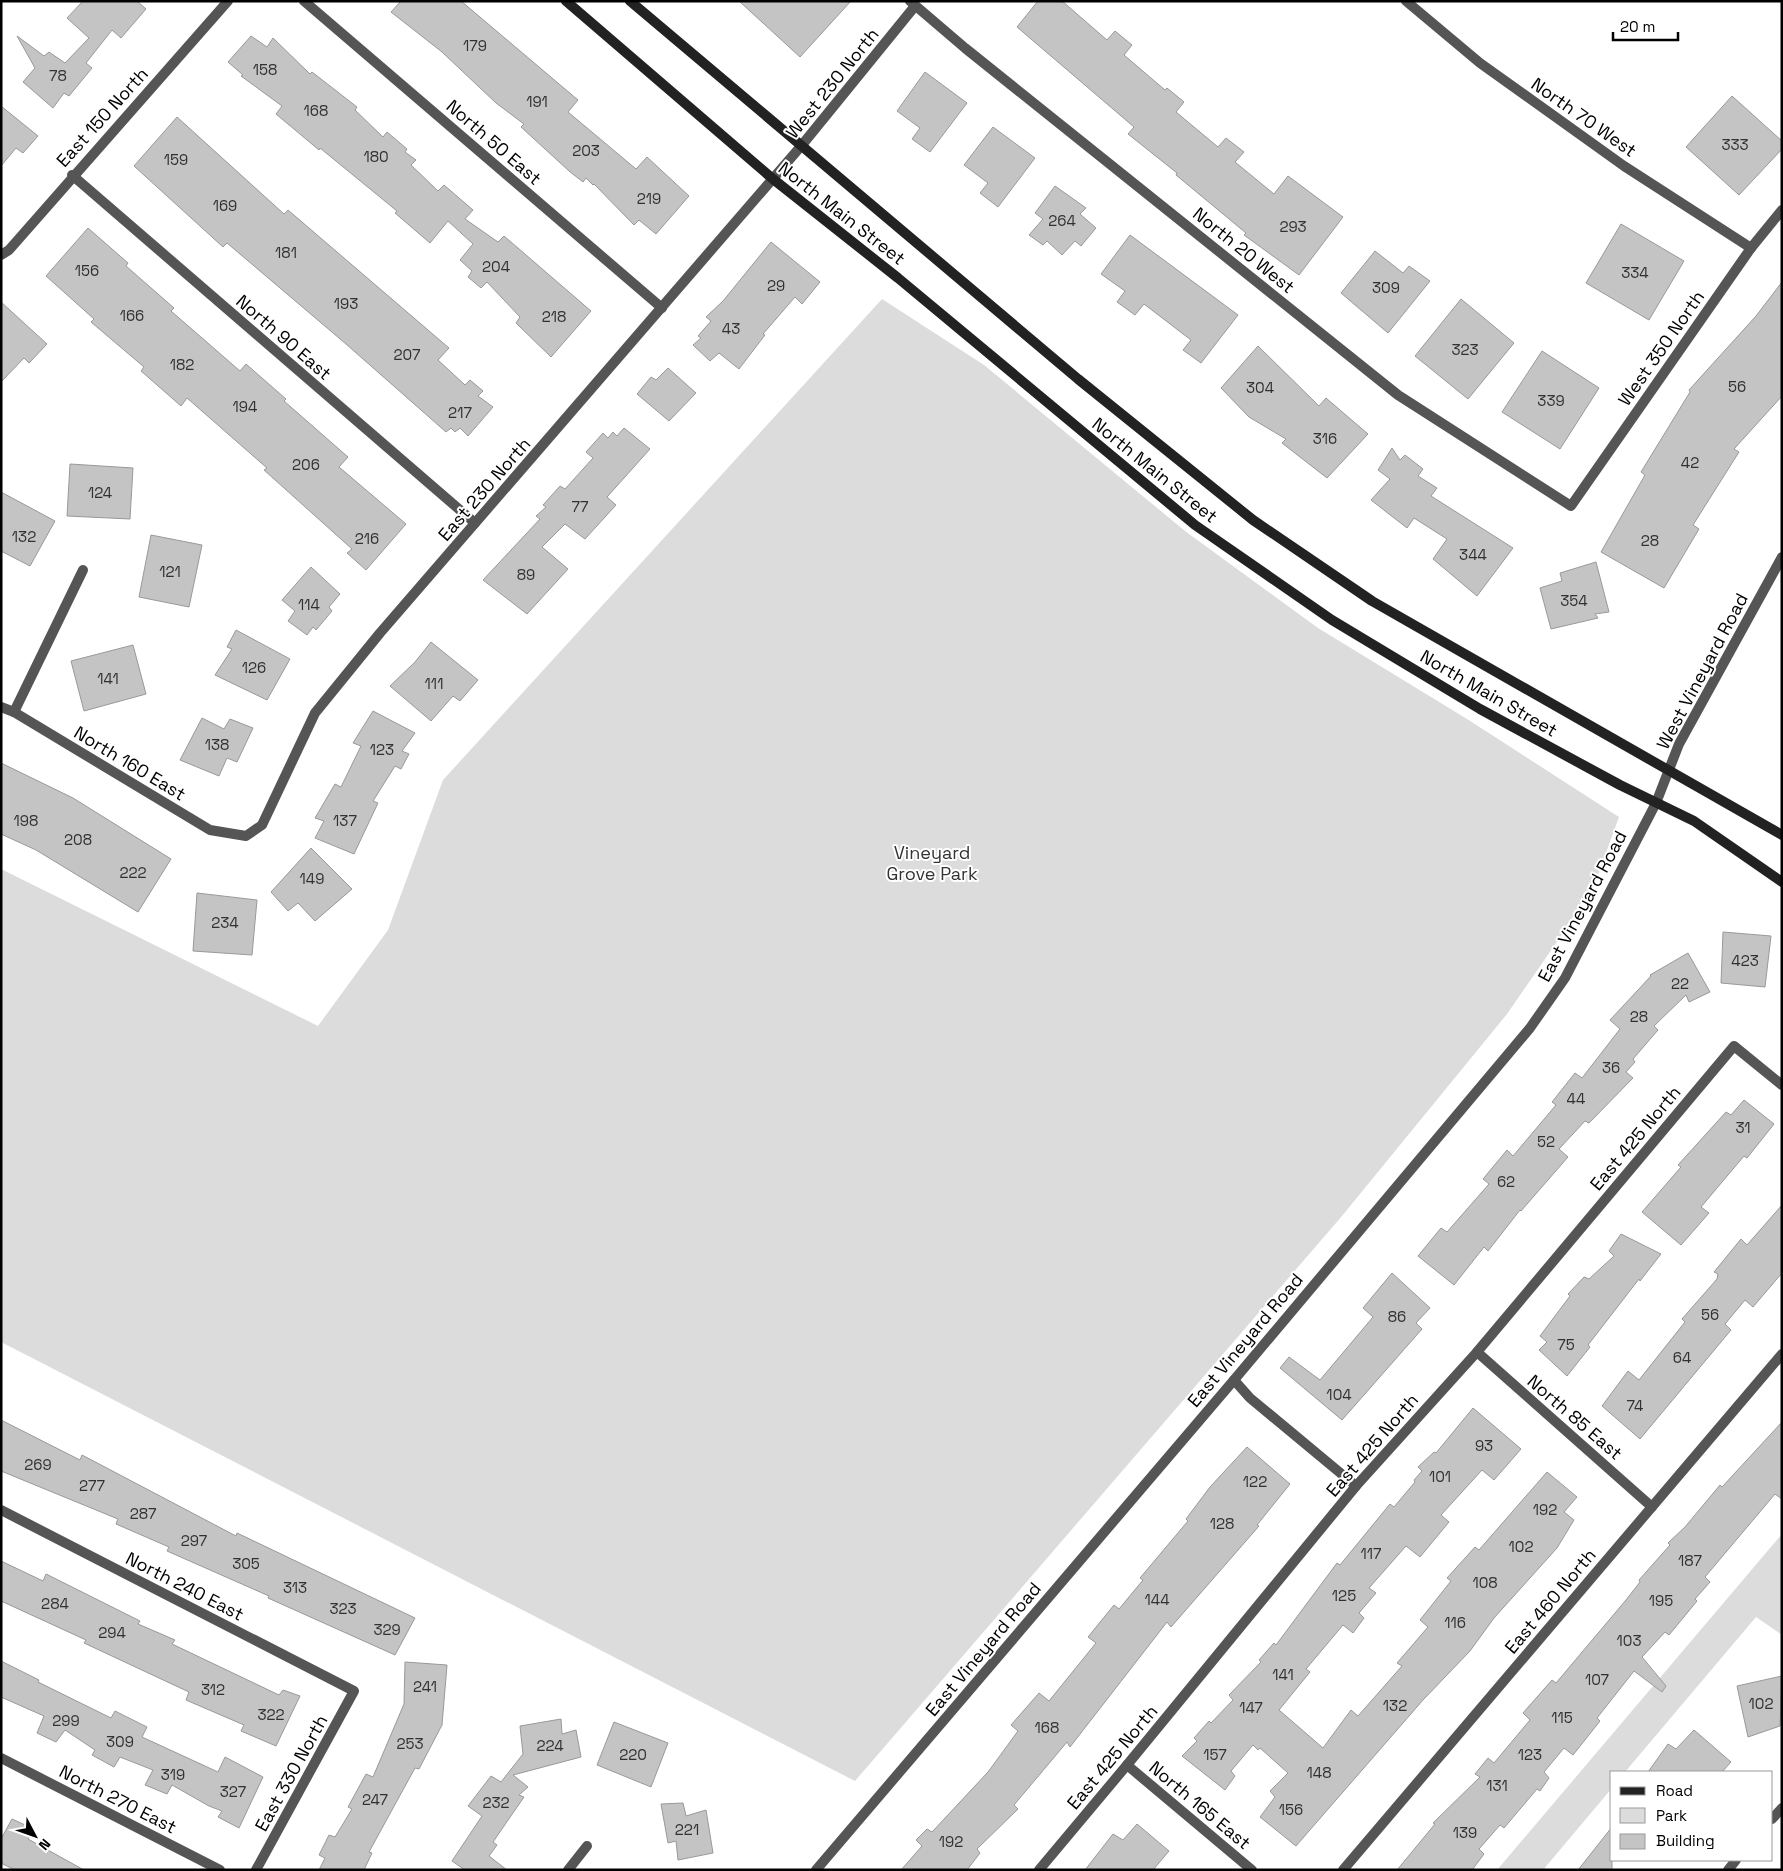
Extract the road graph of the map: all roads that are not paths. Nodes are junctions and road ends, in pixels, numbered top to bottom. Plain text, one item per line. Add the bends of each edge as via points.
1 (228, 1) edge
2 (304, 1) edge
3 (566, 1) edge
4 (630, 1) edge
5 (1406, 1) edge
6 (912, 4) edge
7 (802, 145) junction
8 (72, 175) junction
9 (773, 179) junction
10 (1782, 210) edge
11 (1751, 248) junction
12 (1, 255) edge
13 (662, 308) junction
14 (1571, 506) joint
15 (475, 524) junction
16 (1782, 557) edge
17 (83, 570) dead end
18 (1, 706) edge
19 (14, 712) junction
20 (1670, 771) junction
21 (1656, 802) junction
22 (1782, 835) edge
23 (246, 836) joint
24 (1782, 882) edge
25 (1782, 1085) edge
26 (1477, 1352) junction
27 (1782, 1354) edge
28 (1234, 1380) junction
29 (1356, 1486) junction
30 (1652, 1507) junction
31 (1, 1510) edge
32 (354, 1691) joint
33 (1, 1758) edge
34 (1127, 1765) junction
35 (1782, 1808) edge
36 (1773, 1818) edge
37 (587, 1846) dead end
38 (220, 1870) edge
39 (256, 1870) edge
40 (568, 1870) edge
41 (816, 1870) edge
42 (1039, 1870) edge
43 (1252, 1870) edge
44 (1343, 1870) edge

1 - 8 street, East 150 North
2 - 13 street, North 50 East
3 - 9 main road, North Main Street
4 - 7 main road, North Main Street
5 - 11 street, North 70 West via 1480,64 1624,166
6 - 7 street, West 230 North
6 - 14 street, North 20 West via 1398,395
7 - 9 street, West 230 North
7 - 20 main road, North Main Street via 1078,379 1253,520 1372,600
8 - 12 street, East 150 North via 9,250
8 - 15 street, North 90 East
9 - 13 street, East 230 North
9 - 21 main road, North Main Street via 898,278 1195,525 1332,620 1480,709
10 - 11 street, West 350 North
11 - 14 street, West 350 North
13 - 15 street, East 230 North
15 - 23 street, East 230 North via 315,713 262,825
16 - 20 street, West Vineyard Road via 1679,744
17 - 19 street
18 - 19 street, North 160 East
19 - 23 street, North 160 East via 210,830
20 - 21 street, West Vineyard Road
20 - 22 main road, North Main Street
21 - 24 main road, North Main Street via 1694,821
21 - 28 street, East Vineyard Road via 1565,978 1530,1028
25 - 26 street, East 425 North via 1734,1046
26 - 29 street, East 425 North
26 - 30 street, North 85 East
27 - 30 street, East 460 North
28 - 29 street via 1250,1398
28 - 41 street, East Vineyard Road
29 - 34 street, East 425 North
30 - 44 street, East 460 North
31 - 32 street, North 240 East
32 - 39 street, East 330 North
33 - 38 street, North 270 East
34 - 42 street, East 425 North
34 - 43 street, North 165 East
35 - 36 street
37 - 40 street

